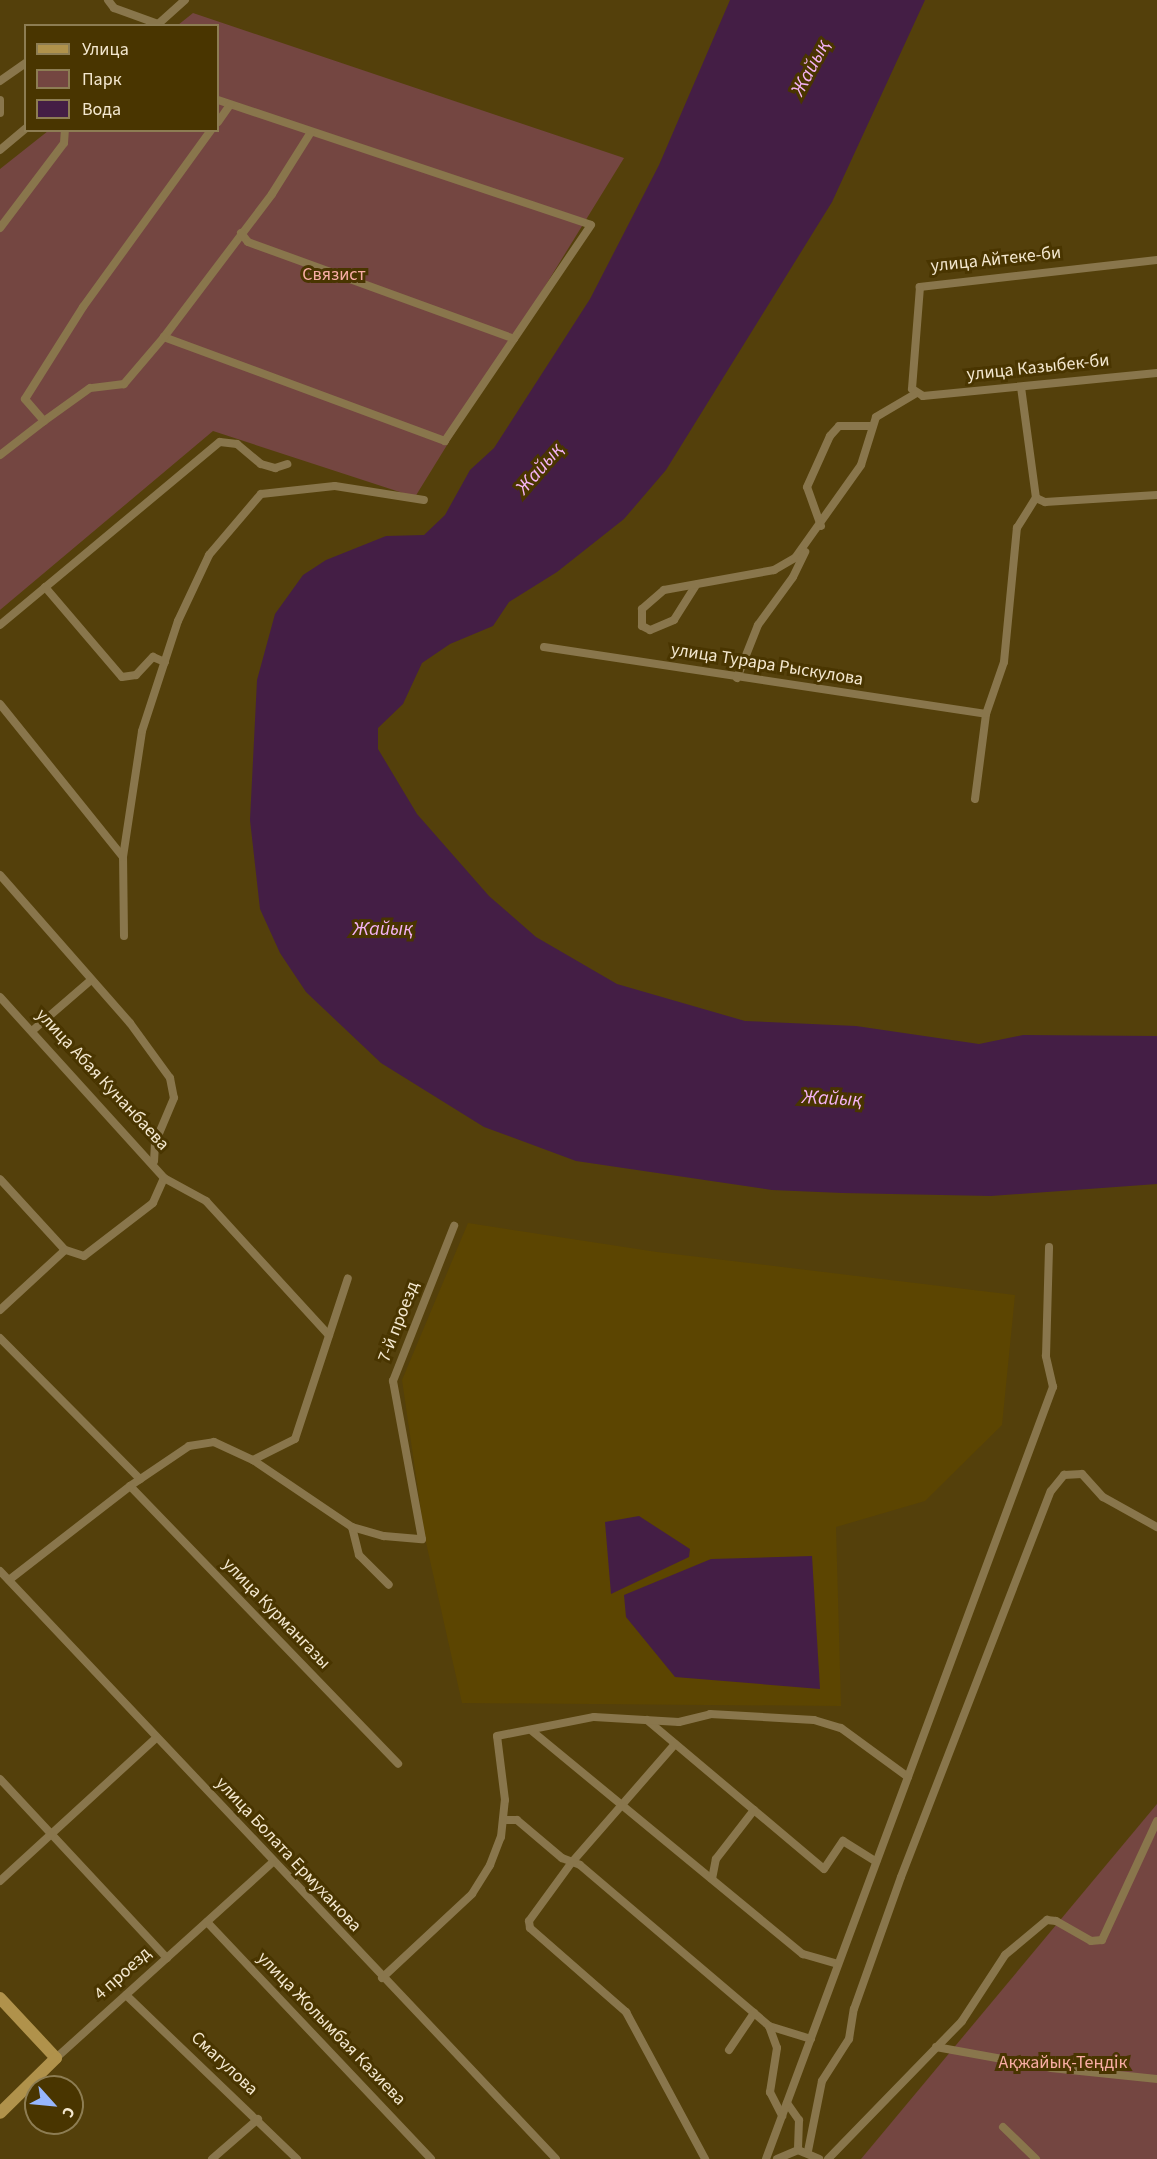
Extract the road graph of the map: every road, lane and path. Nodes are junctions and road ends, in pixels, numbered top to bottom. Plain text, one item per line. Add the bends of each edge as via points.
1 (108, 0) edge
2 (185, 0) edge
3 (154, 24) edge
4 (158, 24) edge
5 (24, 64) edge
6 (0, 81) edge
7 (0, 100) edge
8 (219, 100) edge
9 (230, 105) junction
10 (0, 113) edge
11 (219, 121) edge
12 (24, 130) edge
13 (64, 132) edge
14 (210, 132) edge
15 (311, 132) junction
16 (0, 150) edge
17 (0, 228) edge
18 (241, 233) junction
19 (1157, 260) edge
20 (164, 337) junction
21 (514, 339) junction
22 (1157, 373) edge
23 (1021, 387) junction
24 (919, 395) junction
25 (44, 421) junction
26 (872, 426) junction
27 (0, 455) edge
28 (287, 464) dead end
29 (1157, 495) edge
30 (1036, 498) junction
31 (424, 500) dead end
32 (821, 526) junction
33 (808, 546) junction
34 (696, 585) junction
35 (45, 587) junction
36 (0, 625) edge
37 (544, 647) dead end
38 (165, 662) junction
39 (737, 678) junction
40 (0, 704) edge
41 (986, 714) junction
42 (975, 800) dead end
43 (123, 857) junction
44 (0, 875) edge
45 (124, 936) dead end
46 (91, 980) junction
47 (0, 997) edge
48 (32, 1031) junction
49 (154, 1161) junction
50 (164, 1178) junction
51 (0, 1179) edge
52 (454, 1226) dead end
53 (1048, 1247) dead end
54 (65, 1250) junction
55 (348, 1278) dead end
56 (0, 1310) edge
57 (329, 1335) junction
58 (0, 1338) edge
59 (253, 1460) junction
60 (140, 1479) junction
61 (130, 1486) junction
62 (352, 1527) junction
63 (1157, 1527) edge
64 (0, 1571) edge
65 (9, 1580) junction
66 (389, 1585) dead end
67 (646, 1720) junction
68 (532, 1731) junction
69 (156, 1738) junction
70 (675, 1744) junction
71 (398, 1764) dead end
72 (908, 1777) junction
73 (0, 1779) edge
74 (621, 1805) junction
75 (754, 1810) junction
76 (503, 1820) junction
77 (1157, 1821) edge
78 (52, 1834) junction
79 (572, 1862) junction
80 (876, 1862) junction
81 (272, 1863) junction
82 (712, 1879) junction
83 (0, 1881) edge
84 (207, 1922) junction
85 (166, 1958) junction
86 (838, 1964) junction
87 (382, 1978) junction
88 (126, 1995) junction
89 (0, 1998) edge
90 (754, 2013) junction
91 (769, 2026) junction
92 (811, 2039) junction
93 (936, 2047) junction
94 (729, 2050) dead end
95 (56, 2058) junction
96 (1157, 2079) edge
97 (787, 2103) junction
98 (0, 2114) edge
99 (782, 2116) junction
100 (258, 2119) junction
101 (1003, 2127) dead end
102 (798, 2150) junction
103 (808, 2151) junction
104 (212, 2159) edge
105 (297, 2159) edge
106 (431, 2159) edge
107 (556, 2159) edge
108 (705, 2159) edge
109 (766, 2159) edge
110 (777, 2159) edge
111 (819, 2159) edge
112 (828, 2159) edge
113 (1036, 2159) edge

1 - 3 street via 114,8
2 - 4 street
5 - 6 street
7 - 10 street
8 - 9 street
9 - 11 street
9 - 15 street
12 - 16 street
13 - 17 street via 64,142
14 - 25 street via 83,308 25,399
15 - 18 street
15 - 21 street via 591,225
18 - 20 street
18 - 21 street via 248,242
19 - 24 street, улица Айтеке-би via 920,286 912,389
20 - 21 street via 445,441
20 - 25 street via 124,384 90,388
22 - 23 street, улица Казыбек-би
23 - 24 street, улица Казыбек-би
23 - 30 street
24 - 26 street, улица Казыбек-би via 883,409
25 - 27 street
26 - 32 street via 861,465
26 - 32 street via 839,426 830,436 807,487
28 - 35 street via 275,468 261,464 237,444 220,442
29 - 30 street via 1045,502
30 - 41 street via 1017,528 1004,662
31 - 38 street via 335,486 261,494 209,555
32 - 33 street
33 - 34 street via 774,570 721,576
33 - 39 street via 794,576 758,624
34 - 34 street via 674,620 650,630 642,626 638,620 646,602 664,590
35 - 36 street
35 - 38 street via 122,677 136,675 153,657
37 - 39 street, улица Турара Рыскулова
38 - 43 street via 142,731
39 - 41 street, улица Турара Рыскулова
40 - 43 street
41 - 42 street
43 - 45 street
44 - 46 street
46 - 48 street
46 - 49 street via 170,1078 174,1098 155,1143
47 - 48 street, улица Абая Кунанбаева
48 - 49 street, улица Абая Кунанбаева
49 - 50 street, улица Абая Кунанбаева
50 - 54 street, улица Абая Кунанбаева via 153,1203 84,1256
50 - 57 street via 206,1202
51 - 54 street
52 - 62 street, 7-й проезд via 393,1381 422,1539 384,1536
53 - 72 street via 1046,1356 1053,1387
54 - 56 street
55 - 57 street
57 - 59 street via 295,1439
58 - 60 street
59 - 60 street via 214,1442 189,1446
59 - 62 street
60 - 61 street
61 - 65 street
61 - 71 street, улица Курмангазы
62 - 66 street via 359,1555
63 - 103 street via 1104,1497 1082,1474 1064,1475 1051,1491 901,1878 854,2008 849,2039 822,2081
64 - 65 street, улица Болата Ермуханова
65 - 69 street, улица Болата Ермуханова
67 - 68 street via 594,1717
67 - 70 street
67 - 72 street via 679,1722 710,1714 814,1720 841,1728
68 - 74 street
68 - 76 street via 497,1736 505,1800
69 - 78 street
69 - 81 street, улица Болата Ермуханова
70 - 74 street
70 - 75 street
72 - 80 street
73 - 78 street
74 - 79 street
74 - 82 street
75 - 80 street via 824,1869 843,1840
75 - 82 street via 716,1859
76 - 79 street via 517,1820
76 - 87 street via 490,1865 472,1894
77 - 93 street via 1102,1940 1090,1941 1056,1921 1047,1920 1005,1955 962,2020
78 - 83 street
78 - 85 street
79 - 90 street
79 - 108 street via 532,1914 530,1928 626,2012
80 - 86 street
81 - 84 street, 4 проезд
81 - 87 street, улица Болата Ермуханова
82 - 86 street via 803,1954
84 - 85 street, 4 проезд
84 - 106 street, улица Жолымбая Казиева
85 - 88 street, 4 проезд
86 - 92 street
87 - 107 street, улица Болата Ермуханова
88 - 95 street, 4 проезд
88 - 100 street, Смагулова
89 - 95 street
90 - 91 street
90 - 94 street
91 - 92 street
91 - 99 street via 777,2048 770,2092
92 - 97 street
93 - 96 street via 1051,2068
93 - 112 street
95 - 98 street, 4 проезд
97 - 99 street
97 - 102 street via 799,2120
99 - 109 street
100 - 104 street
100 - 105 street, Смагулова
101 - 113 street
102 - 103 street
102 - 110 street
103 - 111 street

